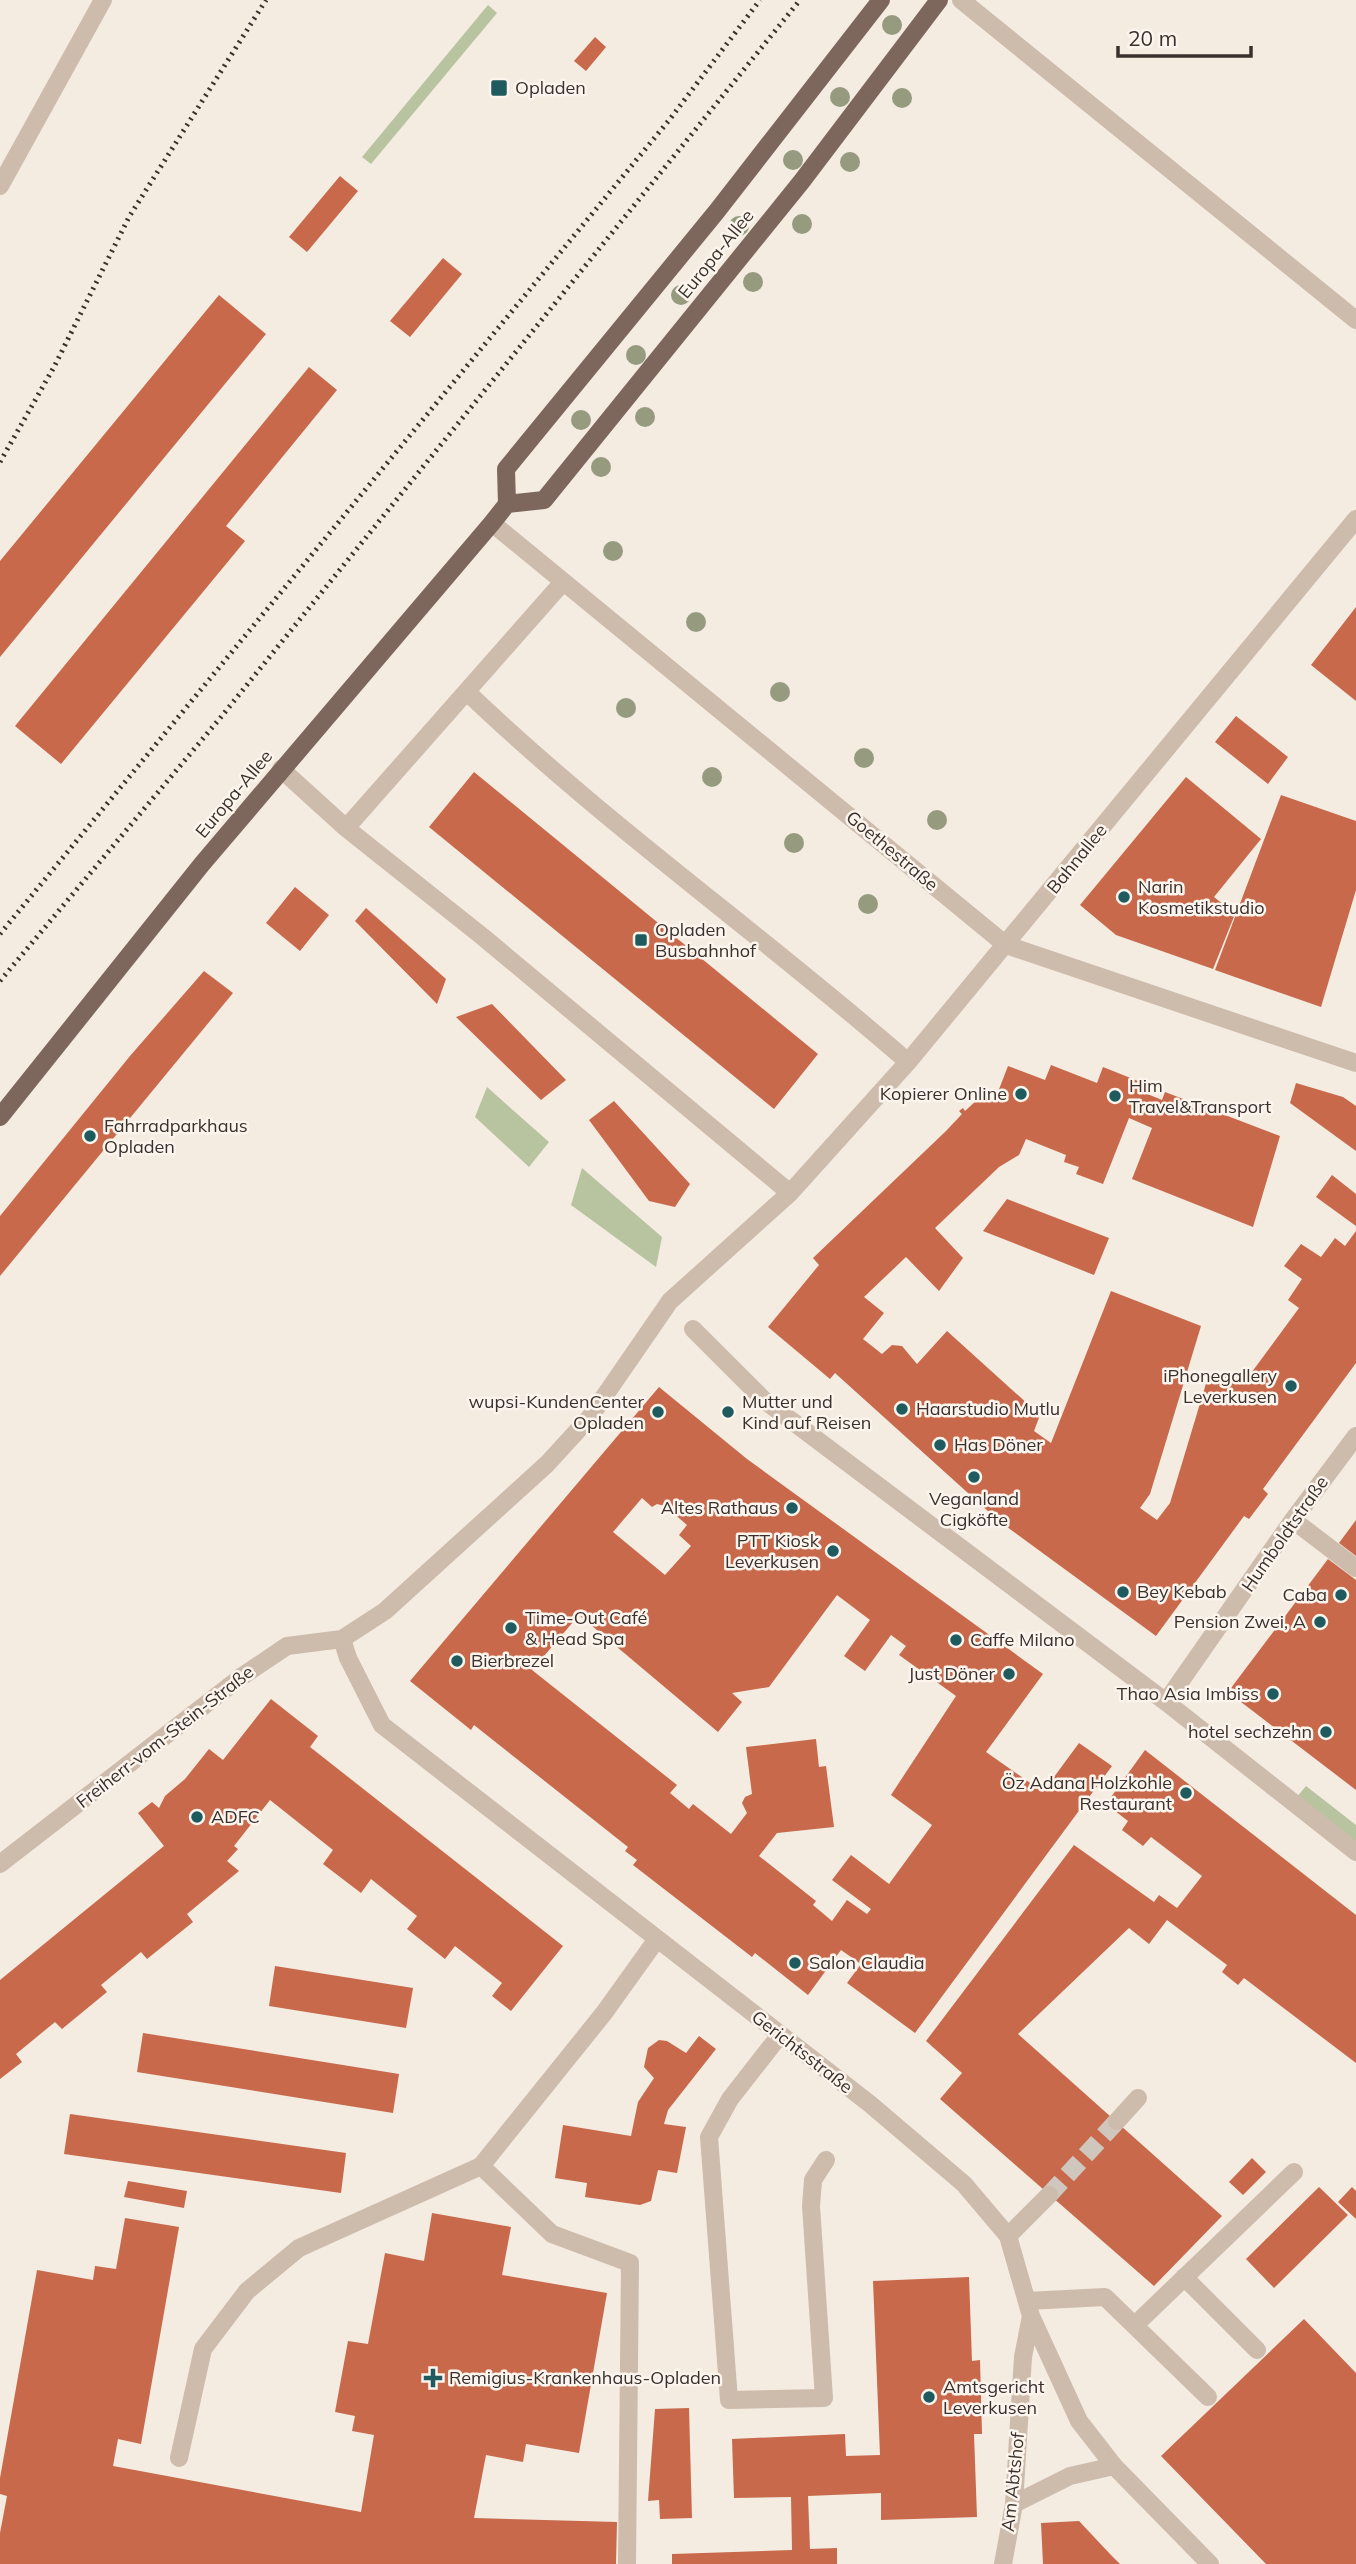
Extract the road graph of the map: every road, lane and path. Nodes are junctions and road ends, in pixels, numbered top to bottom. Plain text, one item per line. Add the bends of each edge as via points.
1 (103, 0) edge
2 (881, 0) edge
3 (939, 0) edge
4 (961, 0) edge
5 (0, 186) edge
6 (1356, 320) edge
7 (507, 504) junction
8 (1356, 519) edge
9 (492, 523) junction
10 (563, 582) junction
11 (467, 692) junction
12 (281, 769) junction
13 (346, 828) junction
14 (1006, 945) junction
15 (908, 1062) junction
16 (1356, 1063) edge
17 (0, 1117) edge
18 (790, 1193) junction
19 (693, 1329) dead end
20 (1356, 1436) edge
21 (1293, 1520) junction
22 (1356, 1568) edge
23 (342, 1639) junction
24 (1166, 1702) junction
25 (1356, 1852) edge
26 (0, 1864) edge
27 (657, 1939) junction
28 (780, 2035) junction
29 (1138, 2098) dead end
30 (1117, 2120) tunnel mouth
31 (826, 2160) dead end
32 (481, 2166) junction
33 (1294, 2172) dead end
34 (1049, 2195) tunnel mouth
35 (1008, 2236) junction
36 (1184, 2277) junction
37 (1029, 2309) junction
38 (1135, 2325) junction
39 (1257, 2350) dead end
40 (1208, 2397) dead end
41 (179, 2458) dead end
42 (1114, 2466) junction
43 (1014, 2504) junction
44 (627, 2564) edge
45 (1003, 2564) edge
46 (1210, 2564) edge

1 - 5 street
2 - 7 main road, Europa-Allee via 717,211 506,469
3 - 7 main road, Europa-Allee via 802,181 544,500
4 - 6 street
7 - 9 main road, Europa-Allee
8 - 14 street, Bahnallee
9 - 10 street, Goethestraße
9 - 12 main road, Europa-Allee
10 - 11 street
10 - 14 street, Goethestraße
11 - 13 street
11 - 15 street via 519,742
12 - 13 street
12 - 17 main road, Europa-Allee
13 - 18 street
14 - 15 street, Bahnallee
14 - 16 street, Goethestraße
15 - 18 street, Bahnallee
18 - 23 street, Bahnallee via 670,1301 590,1417 547,1464 386,1611
19 - 24 street via 764,1400
20 - 21 street, Humboldtstraße
21 - 22 street
21 - 24 street, Humboldtstraße
23 - 26 street, Freiherr-vom-Stein-Straße via 287,1646
23 - 27 street, Gerichtsstraße via 382,1725
24 - 25 street
27 - 28 street, Gerichtsstraße
27 - 32 street
28 - 31 street via 730,2099 709,2137 729,2400 824,2398 811,2206 813,2180
28 - 35 street, Gerichtsstraße via 964,2184
29 - 30 street
32 - 41 street via 299,2248 247,2291 203,2349
32 - 44 street via 552,2234 630,2263
33 - 36 street
34 - 35 street
35 - 37 street, Gerichtsstraße
36 - 38 street
36 - 39 street
37 - 38 street via 1105,2297
37 - 42 street, Gerichtsstraße via 1079,2421
37 - 43 street, Am Abtshof
38 - 40 street
42 - 43 street via 1070,2476
42 - 46 street, Gerichtsstraße
43 - 45 street, Am Abtshof

